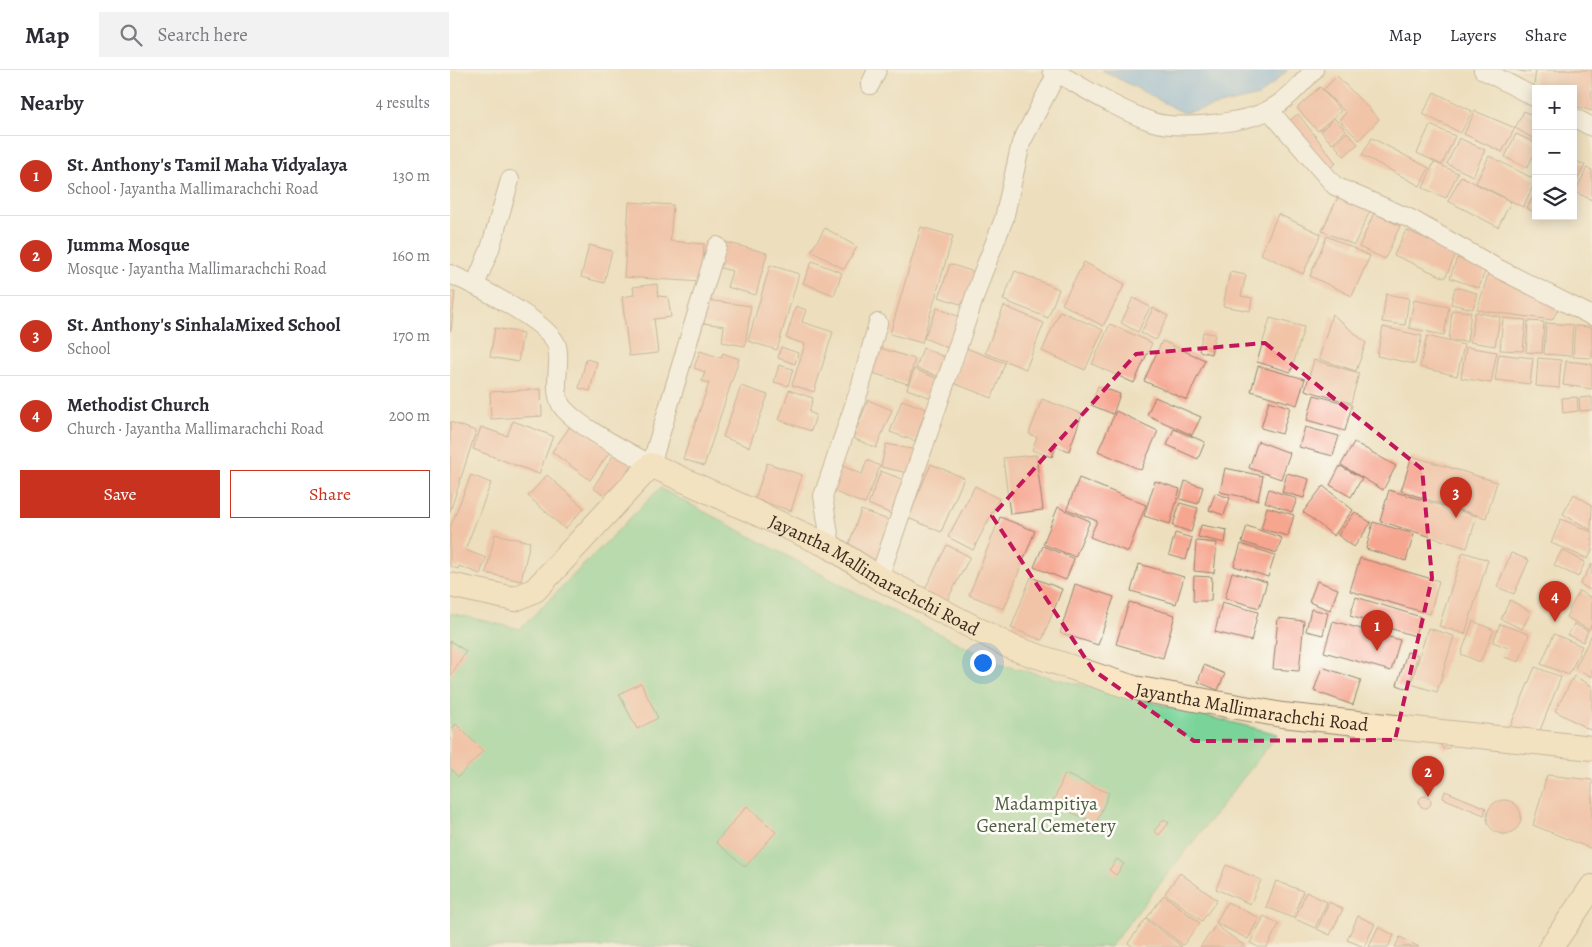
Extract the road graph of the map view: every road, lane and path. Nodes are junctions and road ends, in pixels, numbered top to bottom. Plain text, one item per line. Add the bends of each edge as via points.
1 (1314, 70) edge
2 (1483, 70) edge
3 (1054, 72) edge
4 (1532, 96) edge
5 (1269, 110) junction
6 (1577, 120) edge
7 (1592, 127) edge
8 (510, 180) dead end
9 (717, 246) dead end
10 (450, 274) edge
11 (475, 285) junction
12 (1592, 316) edge
13 (878, 323) dead end
14 (651, 465) junction
15 (831, 547) junction
16 (879, 578) junction
17 (450, 585) edge
18 (1591, 745) edge
19 (1592, 888) edge
20 (1551, 947) edge

1 - 5 street
2 - 4 street
3 - 5 street via 1154,122 1187,127 1216,124
3 - 16 street via 1021,143 1004,219
5 - 12 street via 1335,186 1410,219
6 - 7 street
8 - 11 street via 490,249
9 - 14 street
10 - 11 street
11 - 14 street via 550,334 556,345 558,398 564,409 602,437
13 - 15 street via 823,496
14 - 15 street, Jayantha Mallimarachchi Road
14 - 17 street via 526,596 515,600
15 - 16 street, Jayantha Mallimarachchi Road
16 - 18 street, Jayantha Mallimarachchi Road via 1012,648 1134,688 1282,715
19 - 20 street

